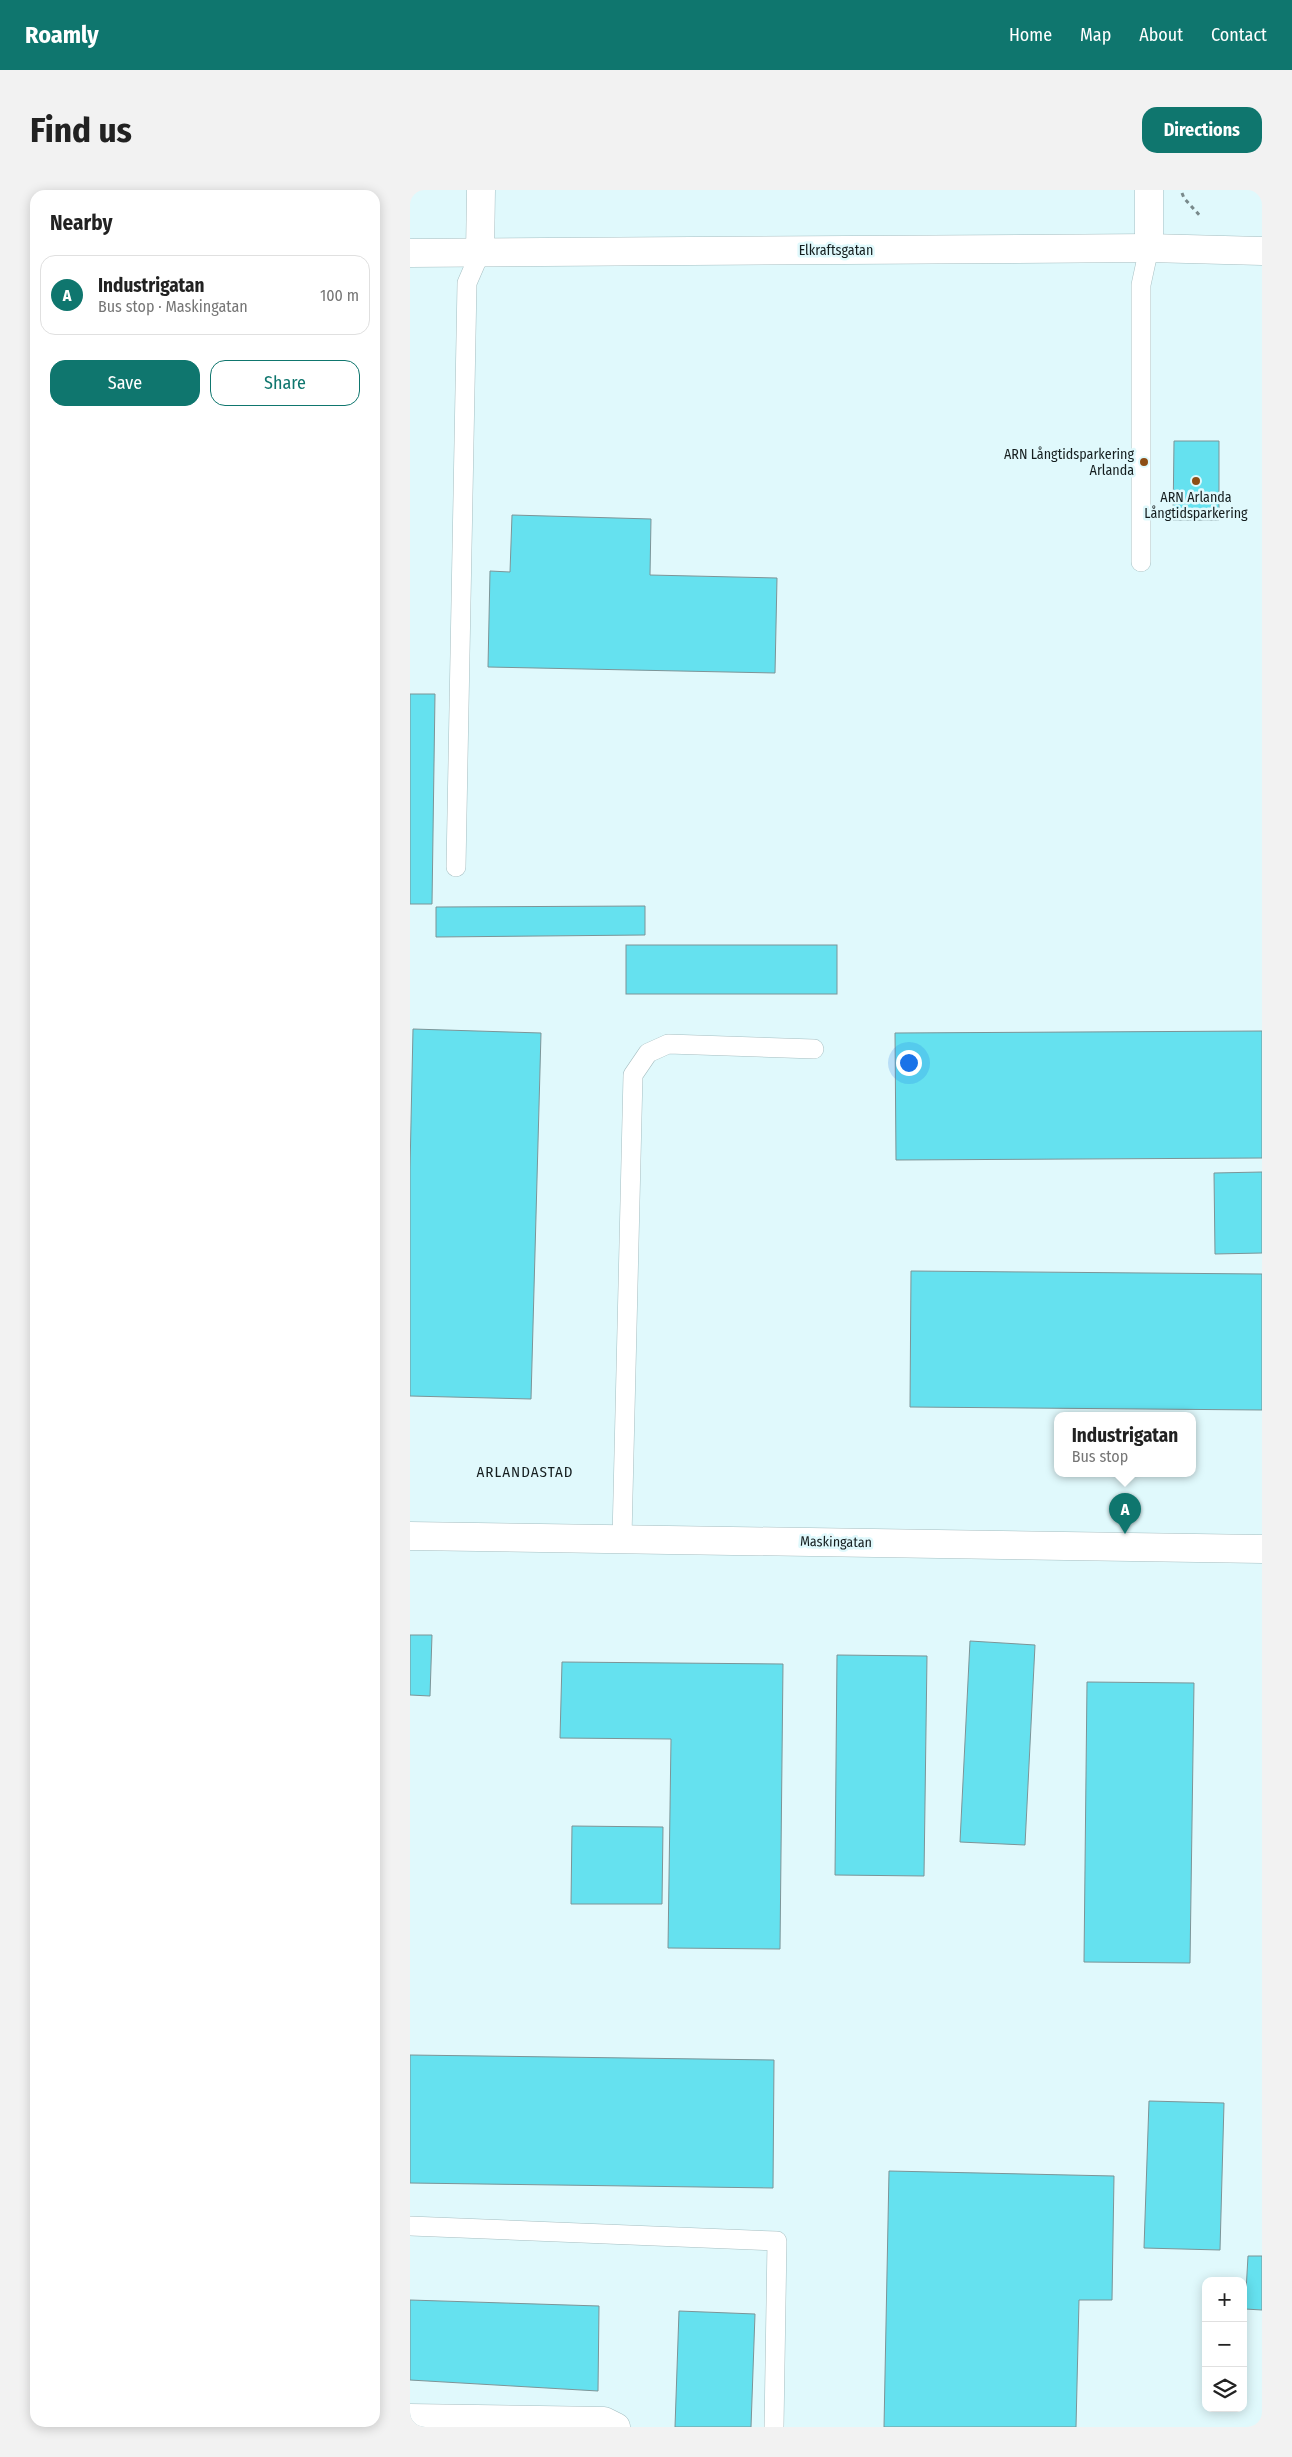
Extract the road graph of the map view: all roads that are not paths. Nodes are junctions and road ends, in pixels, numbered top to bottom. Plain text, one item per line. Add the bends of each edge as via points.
1 (480, 190) edge
2 (1149, 190) edge
3 (1149, 248) junction
4 (1262, 250) edge
5 (410, 254) edge
6 (480, 254) junction
7 (1142, 562) dead end
8 (456, 867) dead end
9 (814, 1049) dead end
10 (410, 1536) edge
11 (622, 1538) junction
12 (1262, 1549) edge
13 (410, 2226) edge
14 (410, 2418) edge
15 (616, 2427) edge
16 (774, 2427) edge

1 - 6 street
2 - 3 street
3 - 4 street, Elkraftsgatan
3 - 6 street, Elkraftsgatan
3 - 7 lane via 1141,285
5 - 6 street, Elkraftsgatan
6 - 8 lane via 467,283
9 - 11 lane via 668,1044 648,1053 633,1075
10 - 11 street, Maskingatan
11 - 12 street, Maskingatan
13 - 16 lane via 777,2241
14 - 15 street via 604,2421

